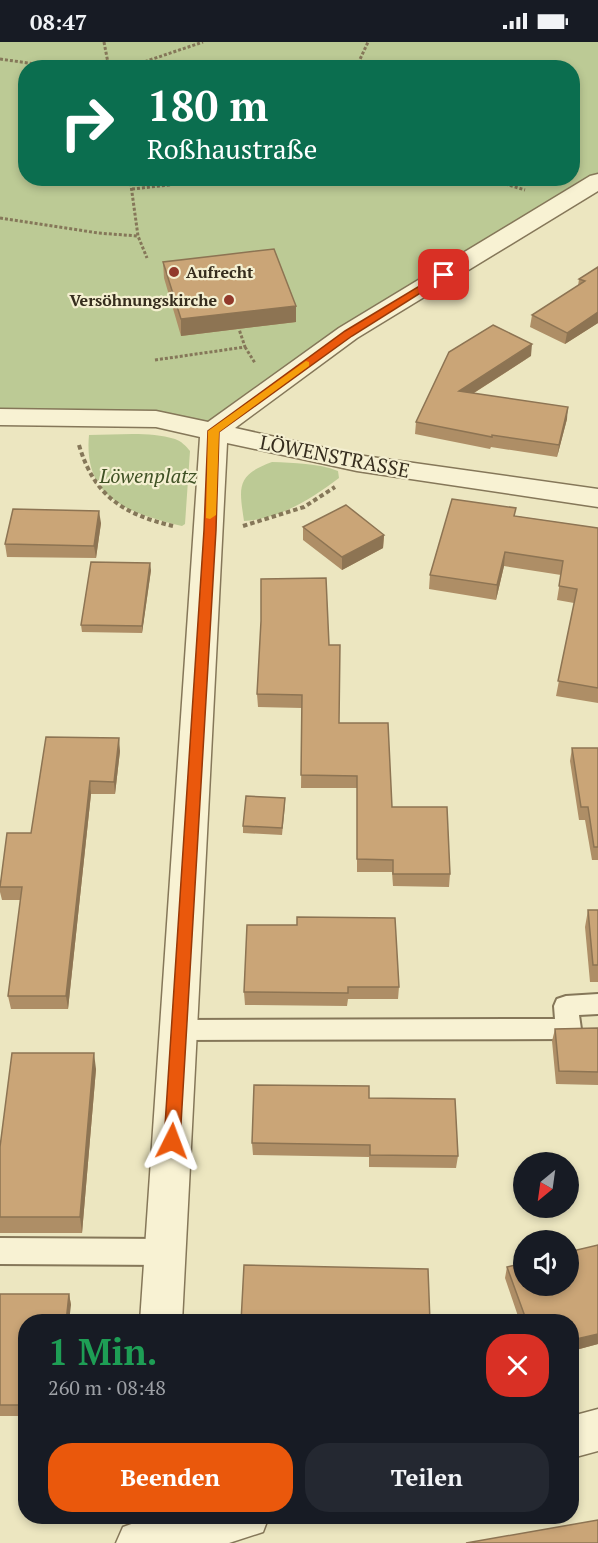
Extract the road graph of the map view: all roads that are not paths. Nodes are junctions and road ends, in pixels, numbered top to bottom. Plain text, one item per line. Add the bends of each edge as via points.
1 (598, 181) edge
2 (0, 417) edge
3 (214, 431) junction
4 (598, 498) edge
5 (598, 1004) edge
6 (178, 1030) junction
7 (0, 1251) edge
8 (166, 1252) junction
9 (162, 1314) edge
10 (598, 1430) edge
11 (579, 1435) edge
12 (207, 1524) edge
13 (148, 1536) edge

1 - 3 street via 348,333
2 - 3 street, LÖWENSTRASSE via 156,419
3 - 4 street, LÖWENSTRASSE via 357,463
3 - 6 street
5 - 6 lane via 566,1006 568,1029
6 - 8 street
7 - 8 lane
8 - 9 street
10 - 11 street
12 - 13 street

